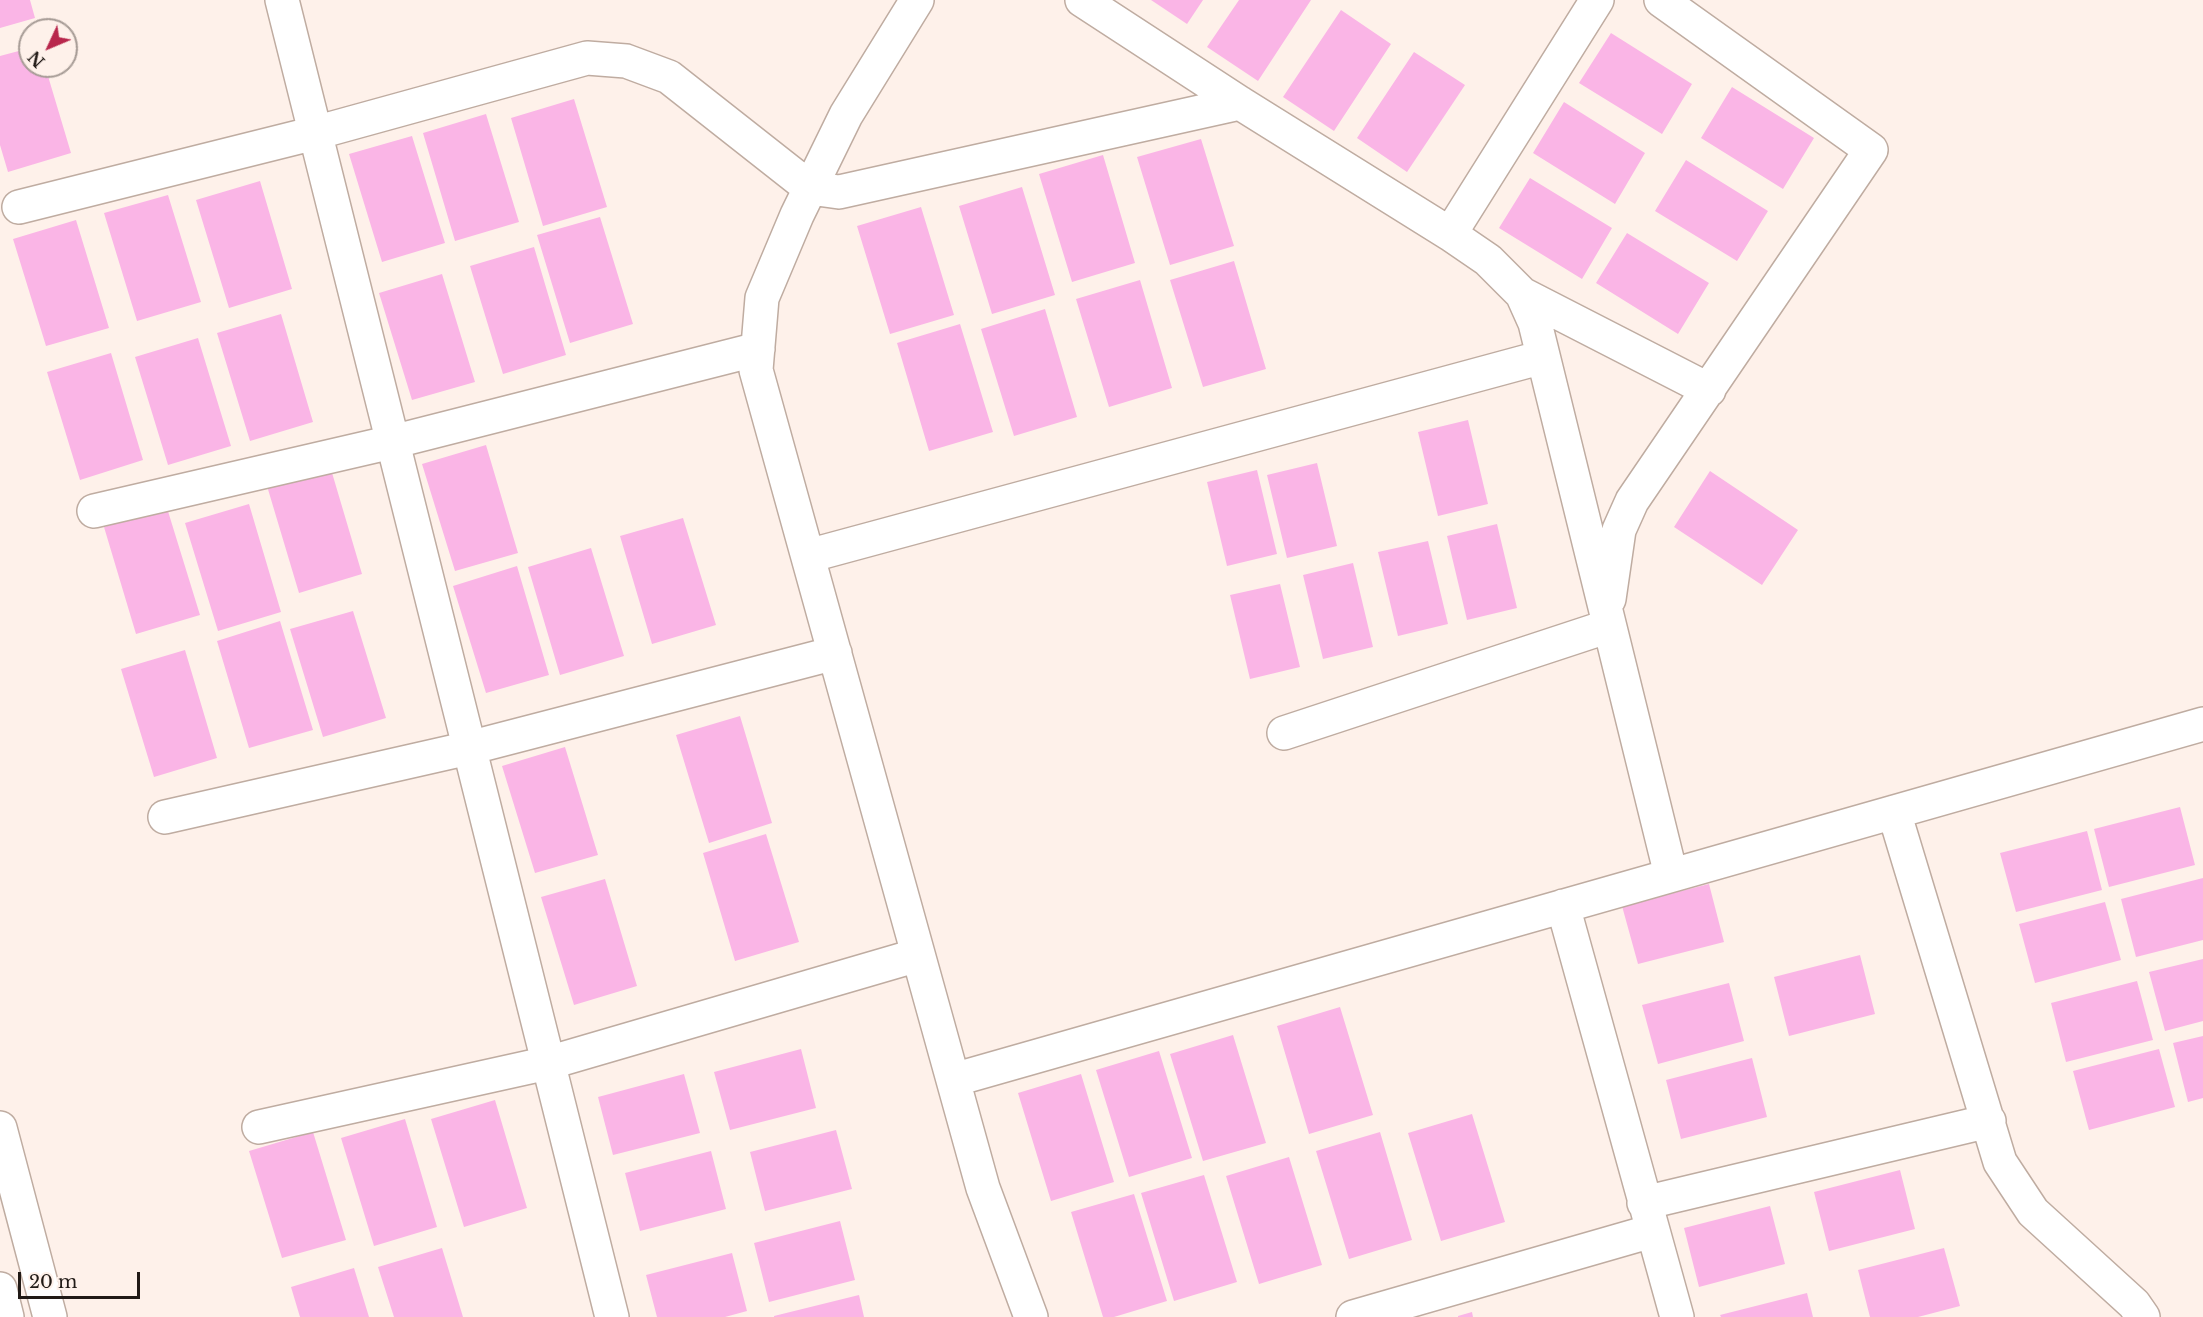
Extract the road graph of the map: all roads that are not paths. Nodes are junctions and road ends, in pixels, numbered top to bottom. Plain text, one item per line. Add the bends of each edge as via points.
1 (282, 0) edge
2 (917, 0) edge
3 (1083, 0) edge
4 (1597, 0) edge
5 (1661, 0) edge
6 (1240, 103) junction
7 (315, 133) junction
8 (810, 188) junction
9 (19, 207) dead end
10 (1450, 234) junction
11 (1522, 294) junction
12 (758, 349) junction
13 (1543, 357) junction
14 (1709, 390) junction
15 (392, 442) junction
16 (93, 511) dead end
17 (808, 555) junction
18 (1608, 621) junction
19 (834, 653) junction
20 (2203, 724) edge
21 (1284, 733) dead end
22 (469, 748) junction
23 (1894, 812) junction
24 (165, 817) dead end
25 (1671, 876) junction
26 (1563, 906) junction
27 (918, 955) junction
28 (548, 1063) junction
29 (953, 1080) junction
30 (1989, 1121) junction
31 (259, 1127) dead end
32 (0, 1128) edge
33 (1648, 1217) junction
34 (0, 1289) edge
35 (1360, 1316) edge
36 (7, 1317) edge
37 (50, 1317) edge
38 (612, 1317) edge
39 (1031, 1317) edge
40 (1677, 1317) edge
41 (2143, 1317) edge

1 - 7 street
2 - 8 street via 846,115
3 - 6 street
4 - 10 street
5 - 14 street via 1871,150
6 - 8 street via 839,192
6 - 10 street
7 - 8 street via 587,58 626,61 669,77
7 - 9 street
7 - 15 street
8 - 12 street via 762,298
10 - 11 street via 1488,260
11 - 13 street via 1535,323
11 - 14 street
12 - 15 street
12 - 17 street via 756,370
13 - 17 street
13 - 18 street
14 - 18 street via 1644,483 1618,531
15 - 16 street
15 - 22 street
17 - 19 street
18 - 21 street
18 - 25 street
19 - 22 street
19 - 27 street
20 - 23 street
22 - 24 street
22 - 28 street
23 - 25 street
23 - 30 street
25 - 26 street
26 - 29 street
26 - 33 street
27 - 28 street
27 - 29 street
28 - 31 street
28 - 38 street
29 - 39 street via 983,1188
30 - 33 street
30 - 41 street via 2000,1162 2033,1212 2134,1304
32 - 37 street
33 - 35 street
33 - 40 street
34 - 36 street

